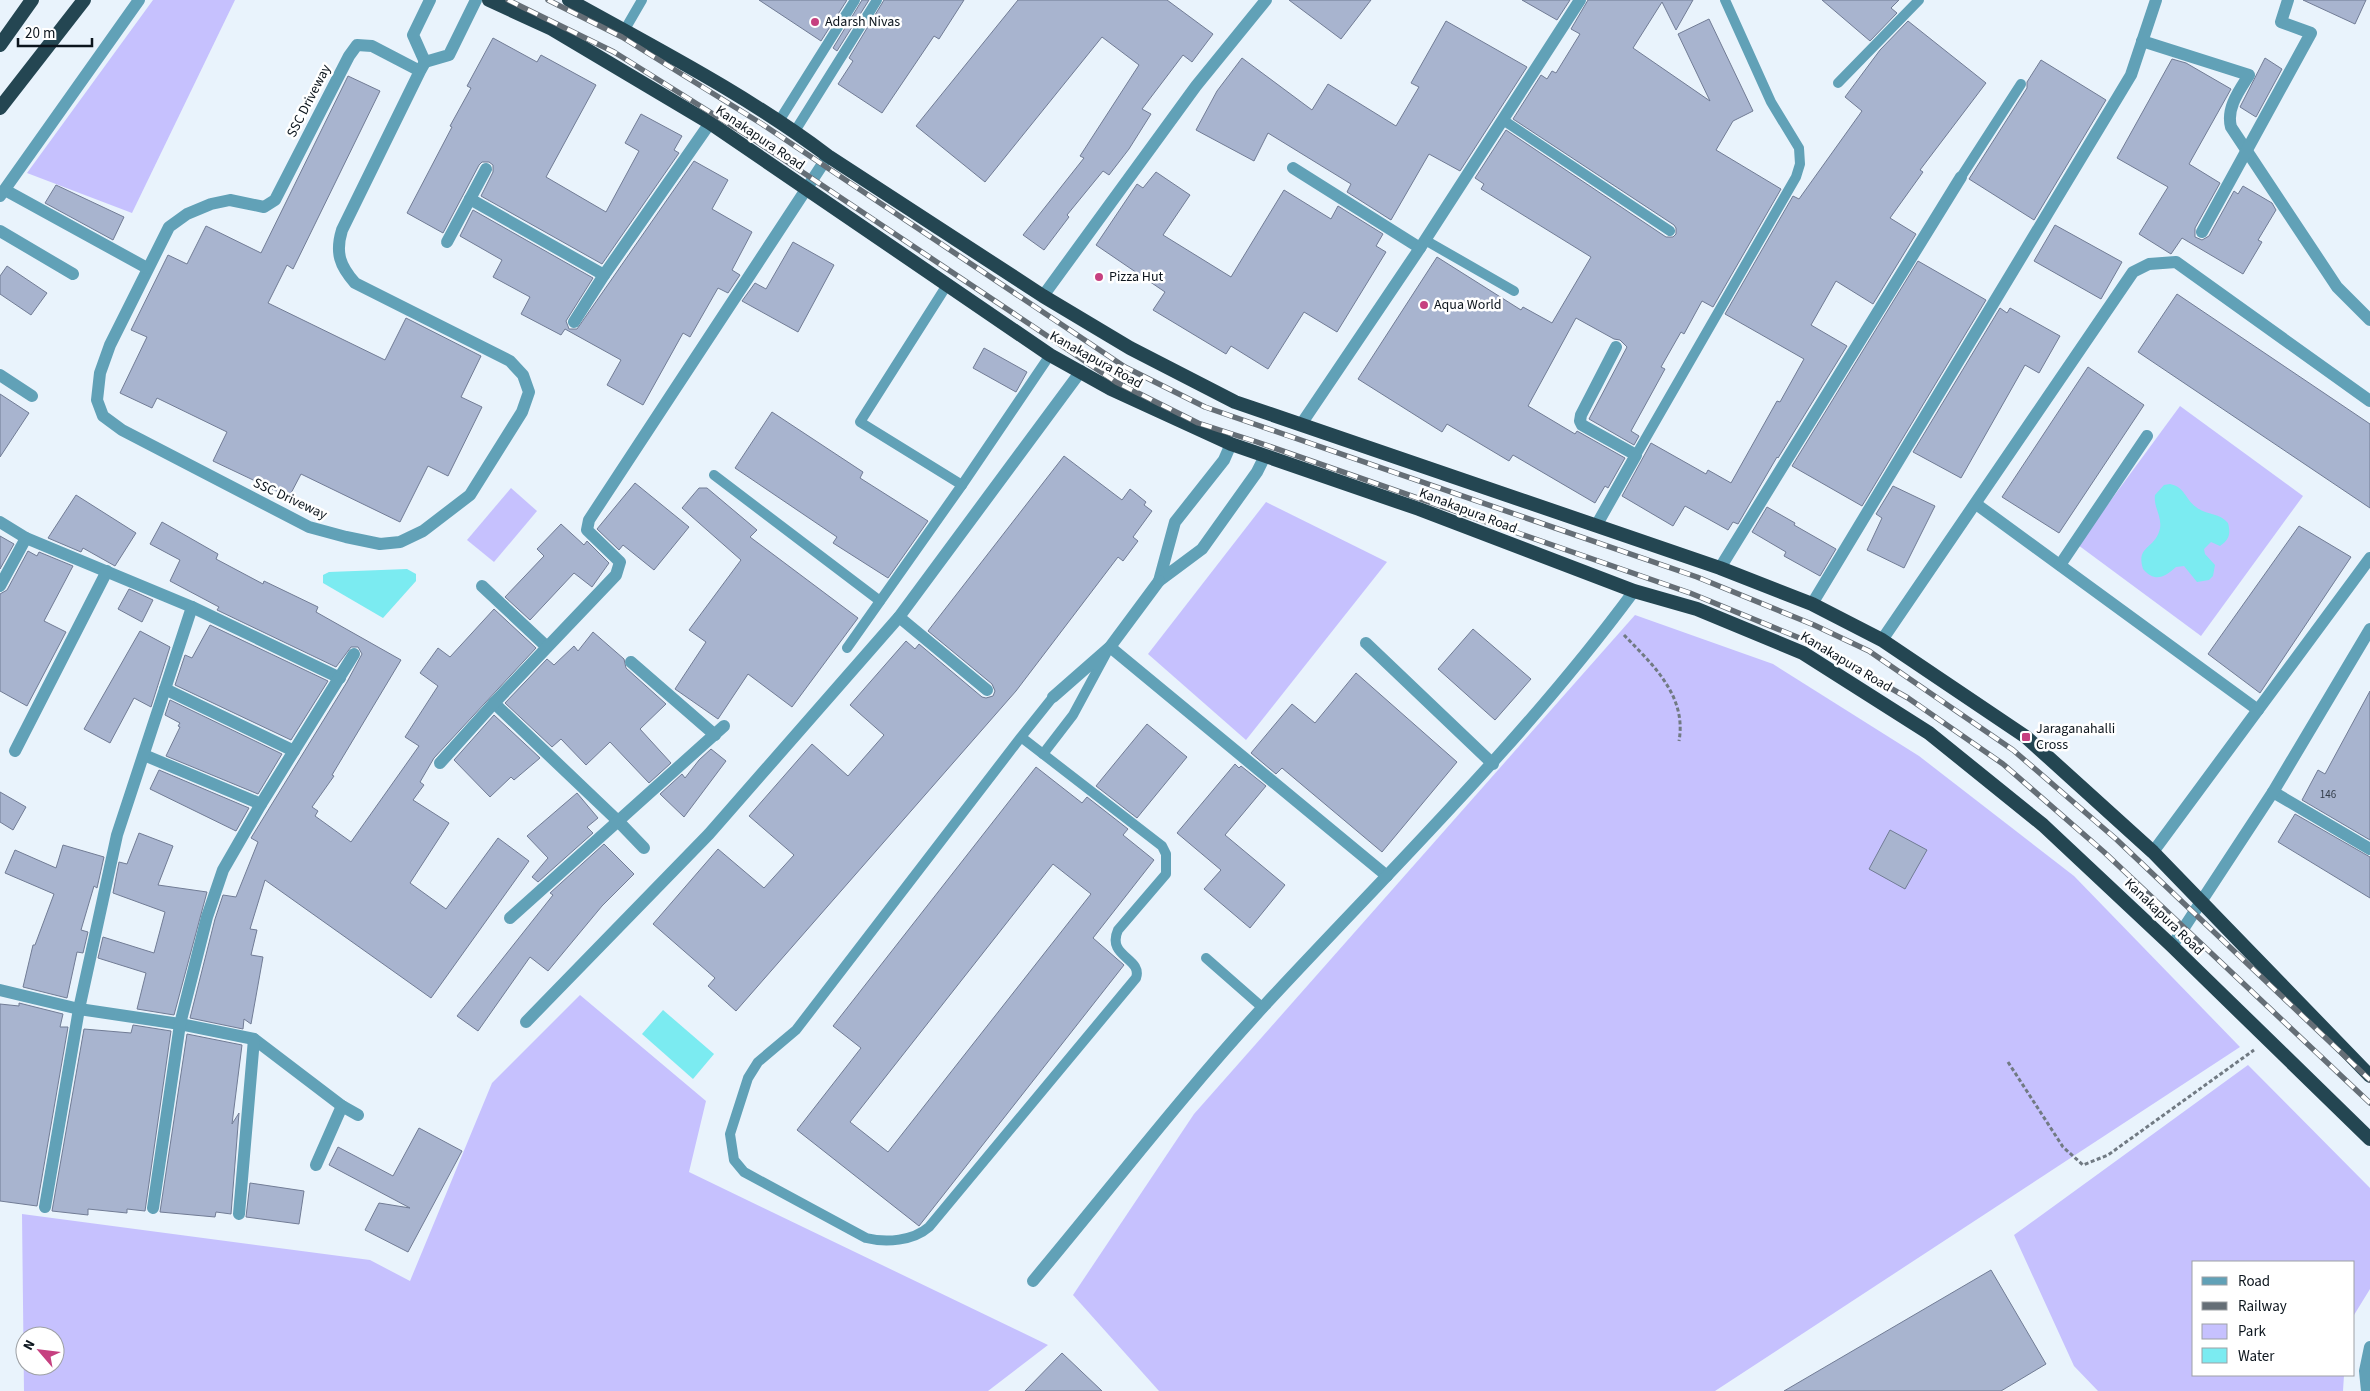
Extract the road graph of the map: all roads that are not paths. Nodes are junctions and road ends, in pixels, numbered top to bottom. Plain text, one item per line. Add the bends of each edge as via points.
1 (32, 0) edge
2 (84, 0) edge
3 (139, 0) edge
4 (430, 0) edge
5 (476, 0) edge
6 (489, 0) edge
7 (569, 0) edge
8 (642, 0) edge
9 (855, 0) edge
10 (877, 0) edge
11 (1266, 0) edge
12 (1580, 0) edge
13 (1725, 0) edge
14 (1919, 0) edge
15 (2156, 0) edge
16 (2288, 0) edge
17 (624, 31) junction
18 (2142, 41) junction
19 (0, 45) edge
20 (423, 67) junction
21 (1838, 83) dead end
22 (2021, 84) dead end
23 (0, 108) edge
24 (1503, 120) junction
25 (779, 121) junction
26 (710, 123) junction
27 (795, 131) junction
28 (2247, 152) junction
29 (828, 156) junction
30 (1293, 168) dead end
31 (486, 169) dead end
32 (1961, 177) joint
33 (807, 190) junction
34 (2, 193) edge
35 (470, 199) junction
36 (1670, 231) dead end
37 (0, 232) edge
38 (2202, 232) dead end
39 (447, 242) dead end
40 (1422, 244) junction
41 (147, 268) junction
42 (73, 274) dead end
43 (604, 275) junction
44 (947, 285) junction
45 (1514, 291) dead end
46 (1043, 296) junction
47 (2370, 320) edge
48 (574, 322) dead end
49 (1616, 347) dead end
50 (1050, 355) junction
51 (1081, 370) junction
52 (0, 375) edge
53 (32, 396) dead end
54 (2370, 401) edge
55 (1302, 423) junction
56 (2147, 436) dead end
57 (1231, 444) junction
58 (1636, 455) junction
59 (1265, 456) junction
60 (714, 475) dead end
61 (962, 486) junction
62 (1976, 504) junction
63 (0, 522) edge
64 (1596, 526) junction
65 (26, 538) junction
66 (2370, 558) edge
67 (2060, 566) junction
68 (1720, 568) junction
69 (107, 571) junction
70 (1159, 581) junction
71 (0, 586) edge
72 (482, 586) dead end
73 (1634, 591) junction
74 (880, 601) junction
75 (1812, 604) junction
76 (192, 607) junction
77 (899, 617) junction
78 (2370, 629) edge
79 (1882, 640) junction
80 (1366, 643) dead end
81 (547, 647) junction
82 (1110, 647) junction
83 (847, 648) dead end
84 (354, 654) dead end
85 (631, 662) dead end
86 (340, 678) junction
87 (166, 689) junction
88 (987, 690) dead end
89 (1052, 697) joint
90 (494, 703) junction
91 (2258, 710) junction
92 (1021, 737) junction
93 (15, 751) dead end
94 (294, 751) junction
95 (1043, 754) junction
96 (144, 755) junction
97 (440, 763) dead end
98 (1493, 764) junction
99 (2272, 792) junction
100 (261, 804) junction
101 (620, 822) junction
102 (644, 848) dead end
103 (2370, 849) edge
104 (2153, 852) junction
105 (1387, 876) junction
106 (2202, 901) junction
107 (510, 918) dead end
108 (2172, 946) junction
109 (1206, 958) dead end
110 (0, 990) edge
111 (1262, 1008) junction
112 (79, 1009) junction
113 (526, 1022) dead end
114 (180, 1024) junction
115 (254, 1038) junction
116 (2370, 1076) edge
117 (342, 1106) junction
118 (358, 1115) dead end
119 (2370, 1139) edge
120 (316, 1165) dead end
121 (45, 1207) dead end
122 (153, 1208) dead end
123 (239, 1214) dead end
124 (1033, 1281) dead end
125 (2370, 1347) edge
126 (2367, 1391) edge

1 - 19 highway
2 - 23 highway
3 - 34 street
4 - 20 street via 412,35
5 - 20 street via 450,55
6 - 26 highway, Kanakapura Road via 552,29
7 - 17 highway, Kanakapura Road
8 - 17 lane
9 - 25 lane
10 - 27 lane
11 - 46 street via 1196,86
12 - 24 street
13 - 58 lane via 1771,102 1798,148 1800,164 1796,177
14 - 21 lane
15 - 18 street
16 - 28 street via 2281,22 2311,33
17 - 25 highway, Kanakapura Road
18 - 28 street via 2249,75 2233,101 2228,118
18 - 75 street via 2131,75
20 - 41 street, SSC Driveway via 372,46 357,45 274,200 264,206 230,200 187,214 169,227
20 - 41 street, SSC Driveway via 338,243 344,270 355,283 510,360 523,375 529,392 522,412 470,495 452,510 423,531 400,542 380,544 346,538 309,526 140,441 103,416 97,400 100,373
22 - 32 lane
24 - 36 lane
24 - 40 street
25 - 27 highway, Kanakapura Road
26 - 33 highway, Kanakapura Road
26 - 43 street
27 - 29 highway, Kanakapura Road
28 - 38 street
28 - 47 street via 2337,287
29 - 33 street
29 - 46 highway, Kanakapura Road
30 - 40 street
31 - 35 street
32 - 68 street
33 - 44 highway, Kanakapura Road
33 - 81 street via 589,520 587,530 616,557 620,562 619,568
34 - 41 street
35 - 39 street
35 - 43 street
37 - 42 street
40 - 45 lane
40 - 55 street
43 - 48 street
44 - 50 highway, Kanakapura Road
44 - 61 lane via 860,422
46 - 55 highway, Kanakapura Road via 1130,348 1235,402
49 - 58 street via 1580,421
50 - 51 highway, Kanakapura Road
50 - 61 lane
51 - 57 highway, Kanakapura Road via 1111,389
51 - 77 street
52 - 53 street
54 - 62 street via 2176,262 2149,264 2133,272
55 - 64 highway, Kanakapura Road
56 - 67 street
57 - 59 highway, Kanakapura Road
57 - 70 street via 1224,460 1175,522
58 - 64 street
59 - 70 street via 1202,549
59 - 73 highway, Kanakapura Road via 1419,509
60 - 74 lane
61 - 74 lane
62 - 67 street
62 - 79 street
63 - 65 street
64 - 68 highway, Kanakapura Road
65 - 69 street
65 - 71 street
66 - 91 street
67 - 91 street
68 - 75 highway, Kanakapura Road
69 - 76 street
69 - 93 street
70 - 82 street
72 - 81 street
73 - 98 street via 1612,622
73 - 108 highway, Kanakapura Road via 1697,609 1804,653 1929,733 2043,825
74 - 83 lane
75 - 79 highway, Kanakapura Road
76 - 86 street
76 - 87 street
77 - 88 street
77 - 113 street via 709,834
78 - 99 street
79 - 104 highway, Kanakapura Road via 2026,738
80 - 98 street
81 - 90 street
82 - 89 street
82 - 95 lane via 1073,715
82 - 105 street
84 - 86 street
85 - 101 street via 719,731
86 - 94 street
87 - 94 street
87 - 96 street
89 - 92 lane
90 - 97 street
90 - 101 street
91 - 104 street
92 - 95 lane
92 - 95 lane via 796,1030 752,1068 733,1124 730,1148 738,1167 866,1238 884,1242 917,1235 929,1227 1136,978 1136,968 1116,947 1114,938 1166,874 1166,854 1162,846
94 - 100 street
96 - 100 street
96 - 112 street via 117,836
98 - 105 street
99 - 103 street
99 - 106 street
100 - 114 street via 223,870 207,916
101 - 102 street
101 - 107 street
104 - 106 highway, Kanakapura Road
105 - 111 street
106 - 108 street
106 - 116 highway, Kanakapura Road
108 - 119 highway, Kanakapura Road
109 - 111 lane
110 - 112 street
111 - 124 street
112 - 114 street
112 - 121 street
114 - 115 street
114 - 122 street
115 - 117 street
115 - 123 street
117 - 118 street
117 - 120 street
125 - 126 street via 2365,1371

